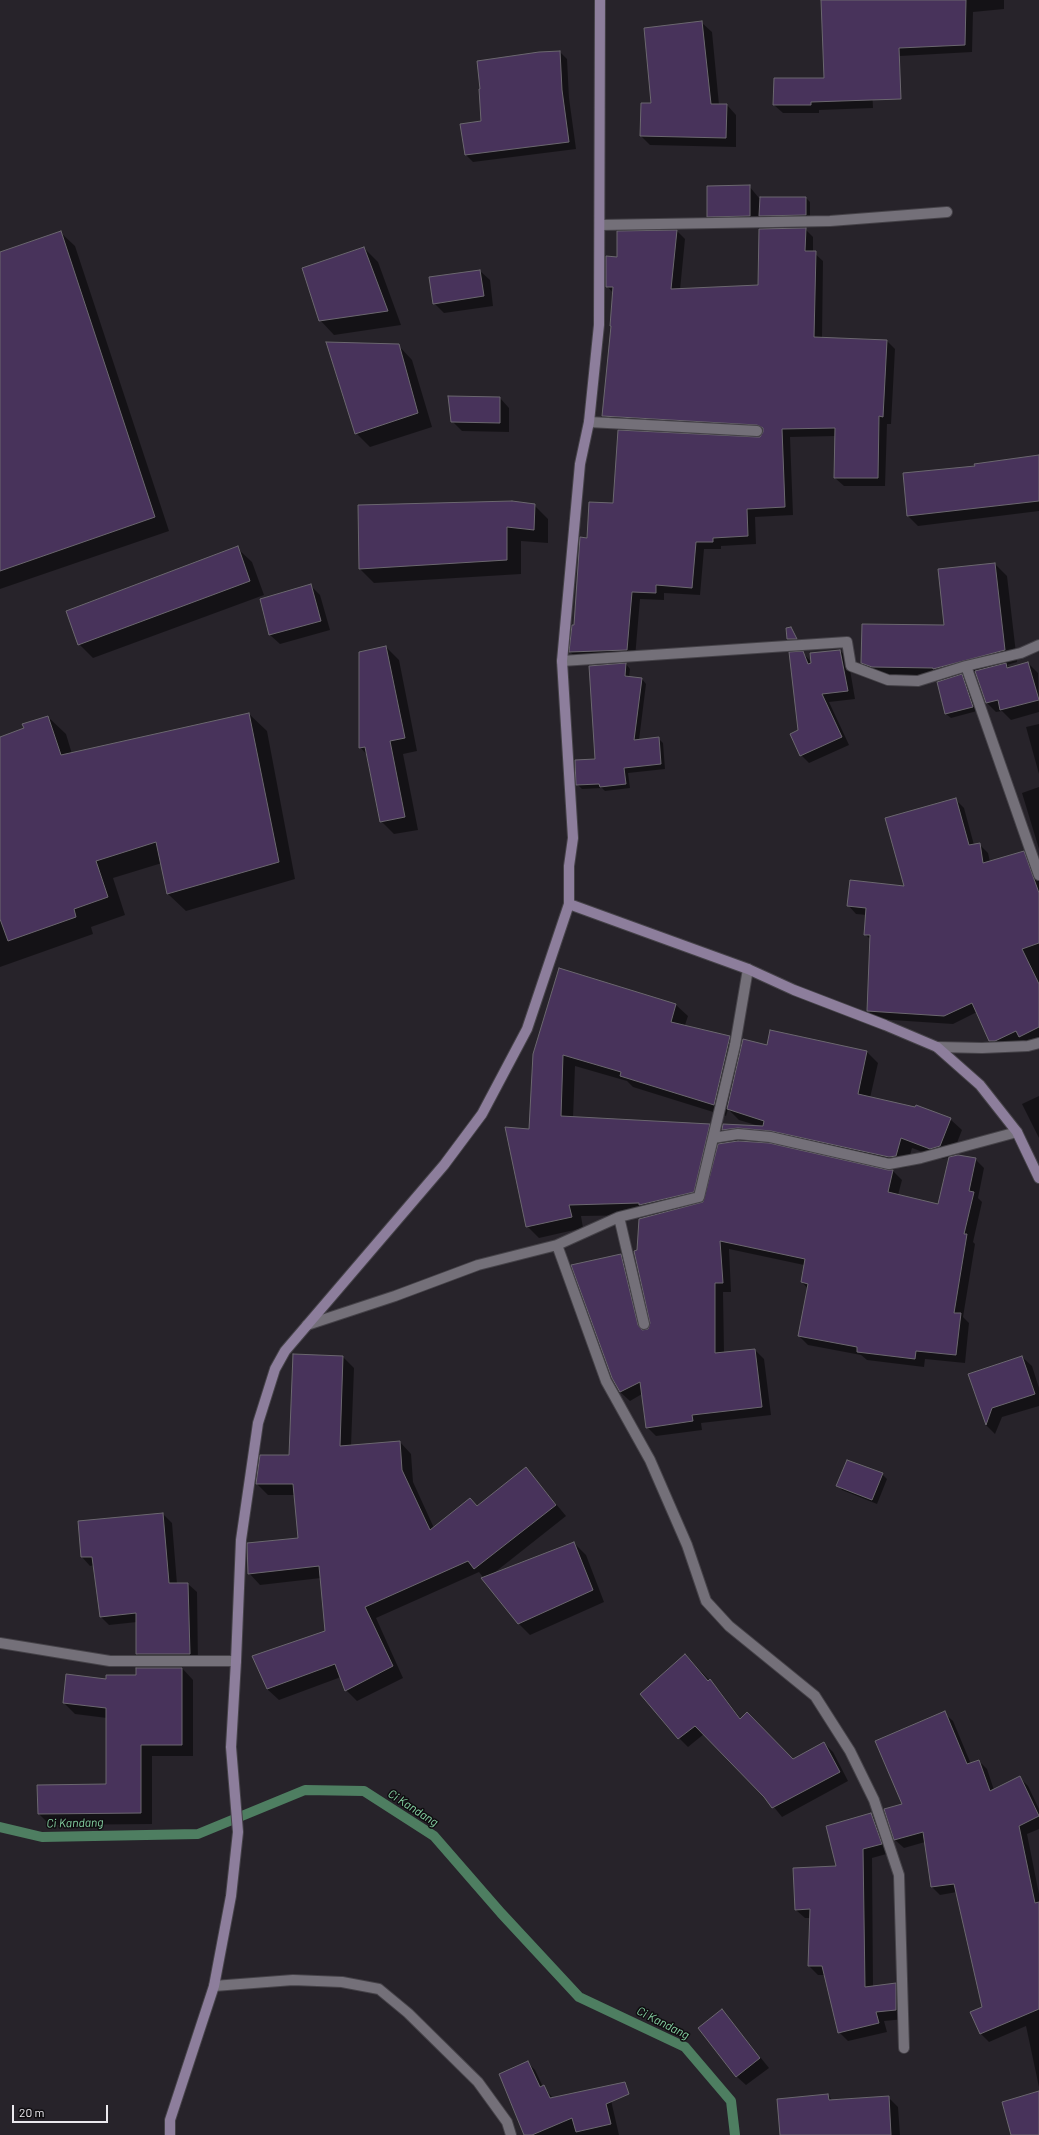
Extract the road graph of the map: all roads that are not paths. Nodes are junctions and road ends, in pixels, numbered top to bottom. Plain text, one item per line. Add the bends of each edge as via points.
1 (600, 0) edge
2 (947, 212) dead end
3 (600, 225) junction
4 (589, 422) junction
5 (757, 431) dead end
6 (1039, 645) edge
7 (562, 661) junction
8 (966, 666) junction
9 (1039, 875) edge
10 (568, 904) junction
11 (748, 969) junction
12 (1039, 1043) edge
13 (937, 1047) junction
14 (1017, 1132) junction
15 (713, 1138) junction
16 (1039, 1178) edge
17 (619, 1217) junction
18 (557, 1245) junction
19 (644, 1324) dead end
20 (307, 1325) junction
21 (0, 1643) edge
22 (236, 1661) junction
23 (214, 1986) junction
24 (904, 2048) dead end
25 (170, 2135) edge
26 (511, 2135) edge

1 - 3 main road
2 - 3 street via 830,221
3 - 4 main road via 599,325
4 - 5 street
4 - 7 main road via 580,464
6 - 8 street via 1021,653
7 - 8 street via 847,642 851,666 888,680 918,681
7 - 10 main road via 573,838
8 - 9 street
10 - 11 main road
10 - 20 main road via 527,1029 482,1114 444,1165
11 - 13 main road
11 - 15 street via 735,1044
12 - 13 street via 1028,1046 982,1048
13 - 14 main road via 980,1085
14 - 15 street via 889,1164 770,1137 738,1134
14 - 16 main road
15 - 17 street via 699,1197
17 - 18 street
17 - 19 street
18 - 20 street via 478,1265
18 - 24 street via 606,1381 650,1460 706,1600 729,1626 815,1696 850,1751 874,1800 899,1875
20 - 22 main road via 285,1351 275,1370 258,1423 241,1540
21 - 22 street via 110,1661
22 - 23 main road via 230,1746 238,1832 231,1896
23 - 25 main road via 170,2120
23 - 26 street via 293,1980 342,1982 378,1989 408,2013 478,2082 507,2122

